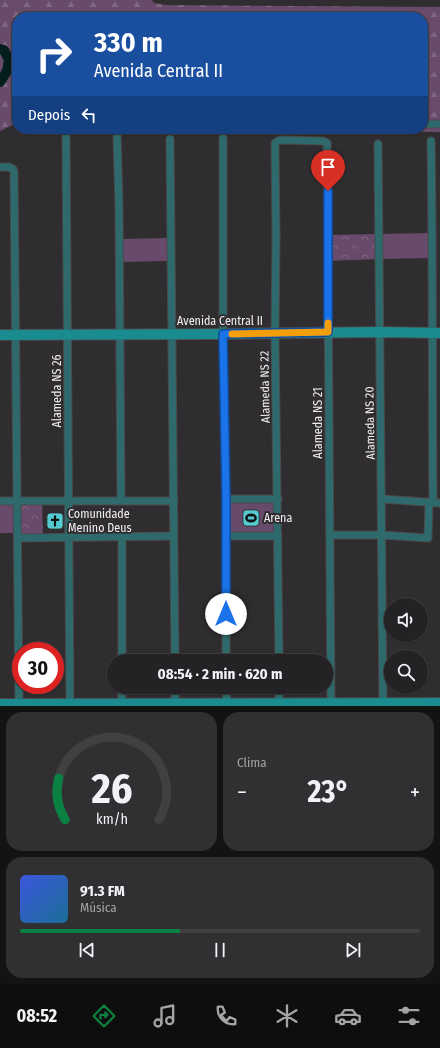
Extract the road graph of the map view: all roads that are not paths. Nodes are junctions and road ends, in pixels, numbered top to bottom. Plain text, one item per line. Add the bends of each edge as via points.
1 (428, 124) edge
2 (440, 124) edge
3 (66, 134) edge
4 (117, 134) edge
5 (223, 138) dead end
6 (170, 139) dead end
7 (430, 140) dead end
8 (327, 143) joint
9 (378, 144) dead end
10 (0, 167) edge
11 (328, 332) junction
12 (380, 332) junction
13 (436, 333) edge
14 (120, 334) junction
15 (172, 334) junction
16 (223, 334) junction
17 (275, 334) junction
18 (16, 335) junction
19 (67, 335) junction
20 (0, 336) edge
21 (226, 499) junction
22 (278, 499) junction
23 (382, 499) junction
24 (121, 500) junction
25 (0, 501) edge
26 (18, 501) junction
27 (68, 501) junction
28 (174, 501) junction
29 (434, 502) edge
30 (330, 535) junction
31 (381, 535) junction
32 (122, 536) junction
33 (174, 536) junction
34 (226, 536) junction
35 (278, 536) junction
36 (70, 537) junction
37 (18, 538) junction
38 (122, 654) edge
39 (175, 654) edge
40 (226, 654) edge
41 (279, 654) edge
42 (122, 694) edge
43 (175, 694) edge
44 (226, 694) edge
45 (279, 694) edge
46 (383, 702) junction
47 (279, 703) junction
48 (331, 703) junction
49 (440, 703) edge
50 (0, 704) edge
51 (343, 704) edge
52 (400, 704) edge
53 (19, 705) edge
54 (70, 705) edge
55 (122, 705) edge
56 (175, 705) edge
57 (227, 705) edge
58 (411, 705) edge

1 - 2 street
3 - 19 street, Alameda NS 26
4 - 14 street, Alameda NS 26
5 - 16 street
6 - 15 street
7 - 13 street
8 - 11 street, Alameda NS 21
8 - 17 street, Alameda NS 22 via 287,140 278,140 275,143
9 - 12 street, Alameda NS 20
10 - 18 street via 9,167 14,172
11 - 12 street, Avenida Central II
11 - 17 street, Avenida Central II
11 - 30 street, Alameda NS 21
12 - 13 street, Avenida Central II
12 - 23 street, Alameda NS 20
13 - 29 street
14 - 15 street, Avenida Central II
14 - 19 street, Avenida Central II
14 - 24 street
15 - 16 street, Avenida Central II
15 - 28 street
16 - 17 street, Avenida Central II
16 - 21 street
17 - 22 street, Alameda NS 22
18 - 19 street, Avenida Central II
18 - 20 street, Avenida Central II
18 - 26 street
19 - 27 street, Alameda NS 26
21 - 22 street
21 - 34 street
22 - 35 street, Alameda NS 22
23 - 29 street
23 - 31 street, Alameda NS 20
24 - 27 street
24 - 28 street
25 - 26 street
26 - 27 street
26 - 37 street
27 - 36 street, Alameda NS 26
28 - 33 street
29 - 31 street via 428,538
30 - 31 street
30 - 48 street, Alameda NS 21
31 - 46 street, Alameda NS 20
32 - 33 street
32 - 36 street
32 - 38 street
33 - 39 street
34 - 35 street
34 - 40 street
35 - 41 street, Alameda NS 22
36 - 37 street
36 - 54 street, Alameda NS 26
37 - 53 street
42 - 55 street
43 - 56 street
44 - 57 street
45 - 47 street
46 - 51 street
46 - 52 street
47 - 48 street
47 - 57 street
48 - 51 street
49 - 58 street
50 - 53 street
52 - 58 street
53 - 54 street
54 - 55 street
55 - 56 street
56 - 57 street

